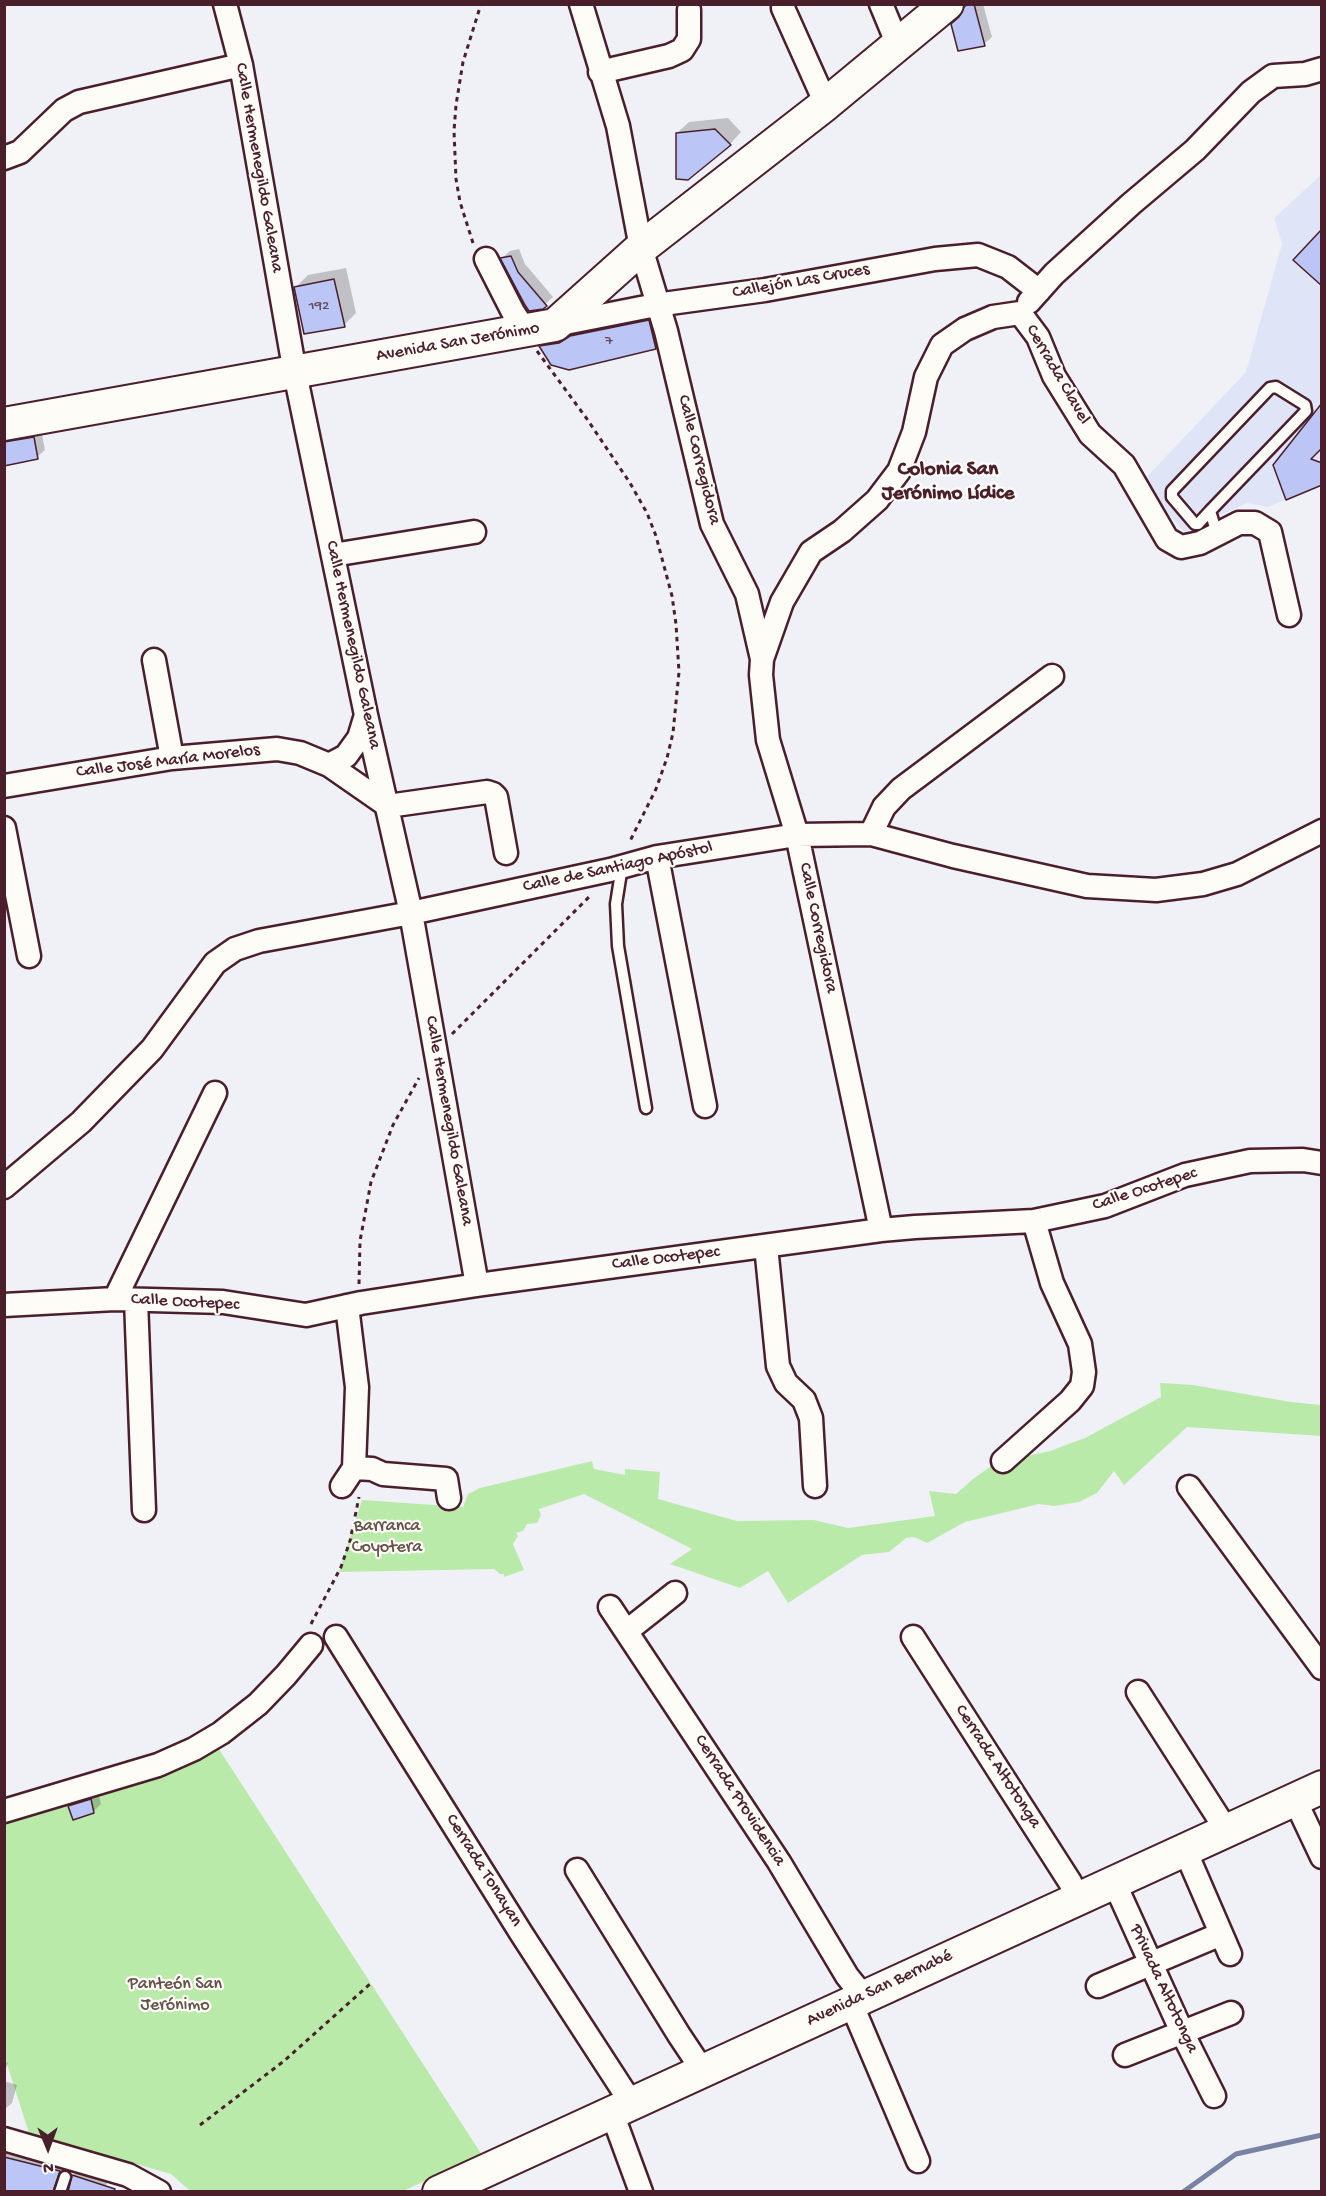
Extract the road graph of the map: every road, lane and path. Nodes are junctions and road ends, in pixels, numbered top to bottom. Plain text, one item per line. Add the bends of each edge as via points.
1 (225, 4) edge
2 (481, 4) edge
3 (581, 4) edge
4 (881, 4) edge
5 (947, 4) edge
6 (783, 8) dead end
7 (689, 10) dead end
8 (898, 45) junction
9 (241, 65) junction
10 (1322, 69) edge
11 (600, 72) junction
12 (826, 104) junction
13 (4, 158) edge
14 (641, 248) junction
15 (481, 255) joint
16 (1039, 291) junction
17 (656, 304) junction
18 (1020, 313) junction
19 (538, 334) junction
20 (295, 373) junction
21 (4, 424) edge
22 (1210, 512) junction
23 (474, 532) dead end
24 (1217, 534) junction
25 (333, 555) junction
26 (1289, 615) dead end
27 (762, 659) junction
28 (154, 660) dead end
29 (1052, 676) dead end
30 (366, 715) junction
31 (172, 758) junction
32 (329, 765) junction
33 (4, 786) edge
34 (388, 807) junction
35 (4, 828) edge
36 (1322, 831) edge
37 (871, 834) junction
38 (797, 835) junction
39 (506, 853) dead end
40 (624, 857) junction
41 (657, 857) junction
42 (592, 893) dead end
43 (411, 913) junction
44 (29, 956) dead end
45 (449, 1038) dead end
46 (423, 1072) dead end
47 (215, 1094) dead end
48 (705, 1106) dead end
49 (646, 1108) dead end
50 (1322, 1163) edge
51 (4, 1187) edge
52 (1034, 1221) junction
53 (881, 1230) junction
54 (766, 1246) junction
55 (477, 1285) junction
56 (126, 1299) junction
57 (353, 1299) junction
58 (4, 1305) edge
59 (1003, 1461) dead end
60 (354, 1468) junction
61 (815, 1486) dead end
62 (1189, 1487) dead end
63 (351, 1490) joint
64 (449, 1498) dead end
65 (144, 1510) dead end
66 (675, 1593) dead end
67 (610, 1607) dead end
68 (627, 1631) junction
69 (336, 1637) dead end
70 (309, 1638) joint
71 (913, 1638) dead end
72 (1322, 1668) edge
73 (1138, 1692) dead end
74 (1308, 1793) edge
75 (4, 1811) edge
76 (1227, 1831) junction
77 (1185, 1850) junction
78 (1322, 1857) edge
79 (577, 1870) dead end
80 (1114, 1882) junction
81 (1078, 1899) junction
82 (1152, 1964) junction
83 (371, 1983) dead end
84 (1098, 1986) dead end
85 (857, 2000) junction
86 (1231, 2013) dead end
87 (1182, 2032) junction
88 (1125, 2055) dead end
89 (703, 2071) junction
90 (1214, 2096) dead end
91 (622, 2108) junction
92 (200, 2125) dead end
93 (4, 2139) edge
94 (918, 2161) dead end
95 (65, 2178) dead end
96 (60, 2192) edge
97 (159, 2192) edge
98 (439, 2192) edge
99 (641, 2192) edge

1 - 9 street, Calle Hermenegildo Galeana
2 - 15 path via 463,62 454,131 460,202
3 - 11 street, Calle Corregidora
4 - 8 street
5 - 8 main road, Avenida San Jerónimo
6 - 12 street
7 - 11 street via 689,39 682,50 669,57
8 - 12 main road, Avenida San Jerónimo
9 - 13 street via 79,102 64,110 20,152
9 - 20 street, Calle Hermenegildo Galeana
10 - 16 street via 1273,76 1251,92 1195,150
11 - 14 street, Calle Corregidora via 618,126
12 - 14 main road, Avenida San Jerónimo
14 - 17 street, Calle Corregidora
14 - 19 main road, Avenida San Jerónimo
15 - 19 street via 513,312
16 - 17 street, Callejón Las Cruces via 1008,267 978,255 935,258 800,284
16 - 18 street
17 - 19 street, Callejón Las Cruces
17 - 27 street, Calle Corregidora via 666,331 712,524 747,594
18 - 24 street, Cerrada Clavel via 1038,337 1054,376 1090,434 1124,465 1167,539 1181,547
18 - 27 street via 993,317 942,345 926,376 914,432 899,471 877,500 811,552 782,602
19 - 20 main road, Avenida San Jerónimo
19 - 40 path via 647,513 672,596 679,672 673,733 656,789
20 - 21 main road, Avenida San Jerónimo
20 - 25 street, Calle Hermenegildo Galeana
22 - 22 lane via 1195,524 1172,497 1172,491 1270,388 1276,387 1305,405 1306,411
22 - 24 lane
23 - 25 street
24 - 26 street, Cerrada Clavel via 1239,523 1255,523 1270,532
25 - 30 street, Calle Hermenegildo Galeana
27 - 38 street, Calle Corregidora via 768,740
28 - 31 street
29 - 37 street via 901,789 884,807
30 - 32 street via 359,738 346,756
30 - 34 street, Calle Hermenegildo Galeana
31 - 32 street, Calle José María Morelos via 277,748
31 - 33 street, Calle José María Morelos
32 - 34 street, Calle José María Morelos
34 - 39 street via 488,792 496,797
34 - 43 street, Calle Hermenegildo Galeana
35 - 44 street
36 - 37 street, Calle de Santiago Apóstol via 1237,874 1203,884 1156,890 1087,886
37 - 38 street, Calle de Santiago Apóstol
38 - 41 street, Calle de Santiago Apóstol
38 - 53 street, Calle Corregidora
40 - 41 street, Calle de Santiago Apóstol
40 - 43 street, Calle de Santiago Apóstol
40 - 49 lane via 616,904 618,946
41 - 48 street
42 - 45 path
43 - 51 street, Calle de Santiago Apóstol via 259,941 235,949 215,963 152,1049 81,1122
43 - 55 street, Calle Hermenegildo Galeana
46 - 57 path via 393,1125 371,1182
47 - 56 street
50 - 52 street, Calle Ocotepec via 1250,1161 1185,1175 1105,1206
52 - 53 street, Calle Ocotepec
52 - 59 street via 1052,1283 1080,1344 1084,1372 1082,1386 1070,1401
53 - 54 street, Calle Ocotepec
54 - 55 street, Calle Ocotepec
54 - 61 street via 778,1366 786,1383 804,1400 810,1418
55 - 57 street, Calle Ocotepec
56 - 57 street, Calle Ocotepec via 223,1302 306,1315
56 - 58 street, Calle Ocotepec
56 - 65 street
57 - 60 street via 357,1387
60 - 63 street
60 - 64 street via 446,1479
62 - 72 street
63 - 70 path via 350,1541
66 - 68 street
67 - 68 street, Cerrada Providencia
68 - 85 street, Cerrada Providencia via 779,1862 847,1976
69 - 91 street, Cerrada Tonayan via 521,1933
70 - 75 street via 286,1676 258,1704 194,1749 158,1765
71 - 81 street, Cerrada Altotonga
73 - 76 street
74 - 76 main road, Avenida San Bernabé
74 - 78 street
76 - 77 main road, Avenida San Bernabé
77 - 80 main road, Avenida San Bernabé
77 - 82 street via 1226,1944
79 - 89 street
80 - 81 main road, Avenida San Bernabé
80 - 82 street, Privada Altotonga
81 - 85 main road, Avenida San Bernabé
82 - 84 street
82 - 87 street, Privada Altotonga
83 - 92 path via 284,2061
85 - 89 main road, Avenida San Bernabé
85 - 94 street, Cerrada Providencia
86 - 87 street
87 - 88 street
87 - 90 street, Privada Altotonga
89 - 91 main road, Avenida San Bernabé
91 - 98 main road, Avenida San Bernabé
91 - 99 street, Cerrada Tonayan
93 - 97 street via 128,2175
95 - 96 lane

